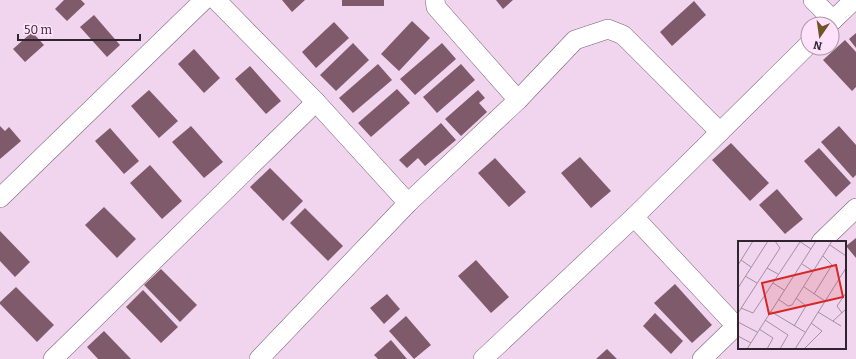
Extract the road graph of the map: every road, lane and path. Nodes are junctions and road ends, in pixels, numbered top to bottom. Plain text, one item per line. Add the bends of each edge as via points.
1 (204, 0) edge
2 (216, 0) edge
3 (435, 0) edge
4 (813, 0) edge
5 (854, 0) edge
6 (826, 16) edge
7 (837, 16) edge
8 (800, 53) edge
9 (518, 100) junction
10 (316, 102) junction
11 (720, 132) junction
12 (0, 198) edge
13 (408, 203) junction
14 (856, 208) edge
15 (634, 217) junction
16 (822, 241) edge
17 (738, 324) edge
18 (53, 359) edge
19 (259, 359) edge
20 (483, 359) edge
21 (702, 359) edge

1 - 12 street
2 - 10 street
3 - 9 street via 436,7
4 - 6 street
5 - 7 street
8 - 11 street
9 - 11 street via 576,40 608,30 623,35
9 - 13 street
10 - 13 street
10 - 18 street
11 - 15 street
13 - 19 street
14 - 16 street
15 - 17 street
15 - 20 street
17 - 21 street

